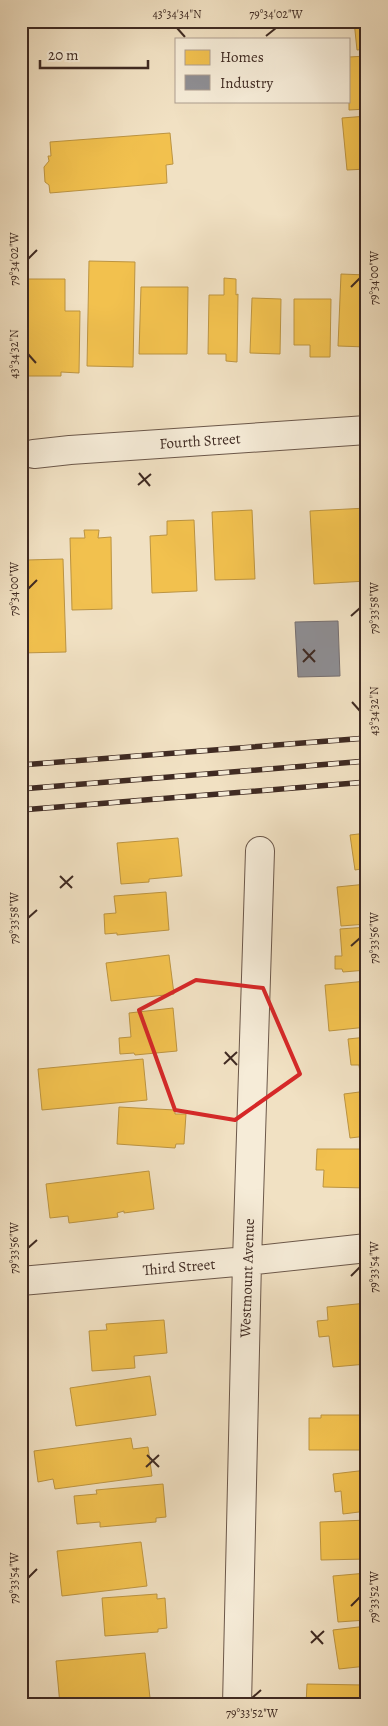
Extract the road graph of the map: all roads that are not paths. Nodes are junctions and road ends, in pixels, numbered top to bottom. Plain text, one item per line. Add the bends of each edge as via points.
1 (367, 430) edge
2 (34, 454) dead end
3 (260, 851) dead end
4 (367, 1248) edge
5 (247, 1262) junction
6 (21, 1281) edge
7 (237, 1705) edge

1 - 2 street, Fourth Street
3 - 5 street, Westmount Avenue
4 - 5 street, Third Street
5 - 6 street, Third Street
5 - 7 street, Westmount Avenue

